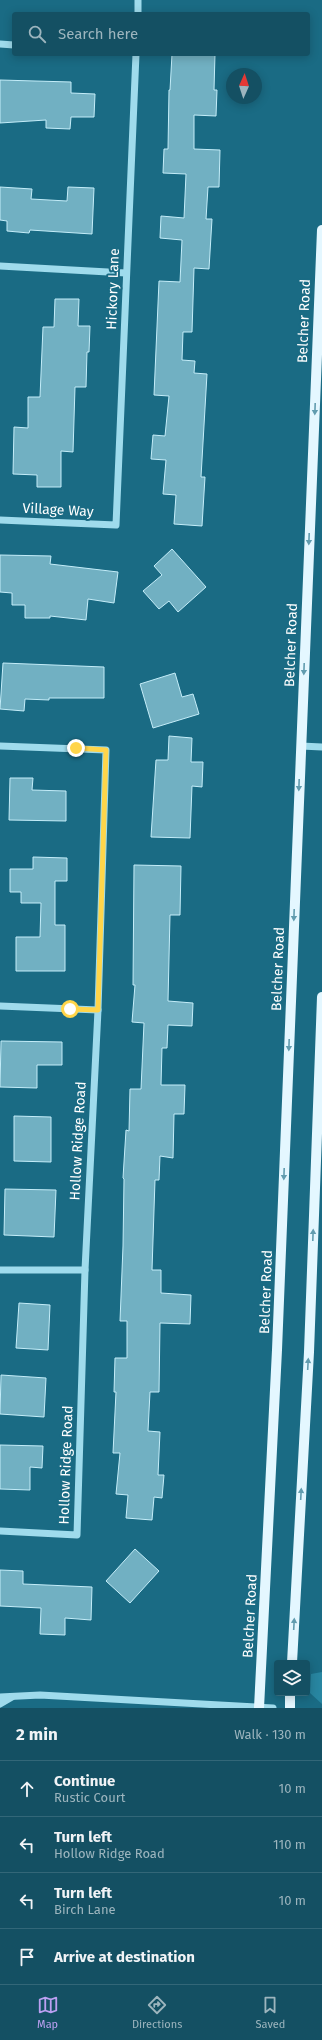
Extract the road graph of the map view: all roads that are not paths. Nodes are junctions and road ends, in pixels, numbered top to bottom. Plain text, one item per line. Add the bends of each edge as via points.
1 (138, 0) edge
2 (138, 12) edge
3 (0, 44) edge
4 (12, 45) edge
5 (136, 56) edge
6 (322, 230) edge
7 (0, 266) edge
8 (126, 273) junction
9 (0, 520) edge
10 (116, 525) joint
11 (0, 746) edge
12 (300, 746) junction
13 (322, 747) edge
14 (322, 997) edge
15 (0, 1006) edge
16 (98, 1010) junction
17 (0, 1270) edge
18 (85, 1270) junction
19 (0, 1531) edge
20 (292, 1660) edge
21 (290, 1696) edge
22 (0, 1697) edge
23 (12, 1697) junction
24 (0, 1704) edge
25 (259, 1707) edge
26 (273, 1708) edge
27 (290, 1708) edge

1 - 2 street
3 - 4 street
5 - 8 street, Hickory Lane
6 -> 12 main road, Belcher Road
7 - 8 street
8 - 10 street, Hickory Lane
9 - 10 street, Village Way
11 - 16 street, Hollow Ridge Road via 106,750
12 - 13 street
12 -> 25 main road, Belcher Road via 278,1350
20 -> 14 main road via 309,1352
15 - 16 street
16 - 18 street, Hollow Ridge Road
17 - 18 street
18 - 19 street, Hollow Ridge Road via 77,1535
21 - 27 main road
22 - 23 street
23 - 24 street
23 - 25 street via 40,1695
25 - 26 street

